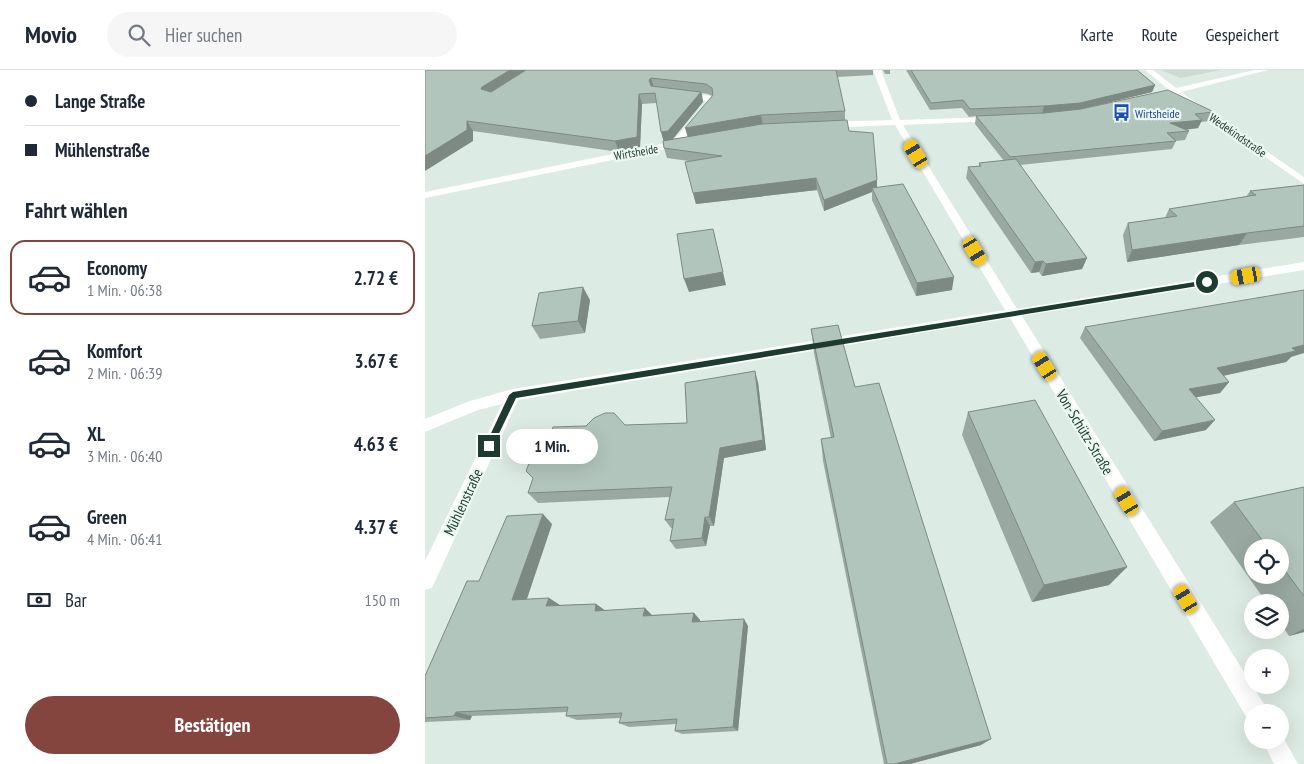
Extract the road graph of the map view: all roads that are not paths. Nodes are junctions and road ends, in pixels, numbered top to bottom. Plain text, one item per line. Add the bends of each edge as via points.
1 (877, 70) edge
2 (1149, 70) edge
3 (1264, 70) edge
4 (1175, 91) junction
5 (674, 94) edge
6 (1141, 99) edge
7 (1003, 119) edge
8 (897, 122) junction
9 (819, 126) edge
10 (693, 142) edge
11 (675, 145) junction
12 (1304, 181) edge
13 (425, 195) edge
14 (1304, 266) edge
15 (1014, 315) junction
16 (513, 395) junction
17 (425, 426) edge
18 (425, 581) edge
19 (1251, 704) edge
20 (1278, 749) edge
21 (1287, 764) edge

1 - 8 street, Von-Schütz-Straße
2 - 4 street, Wedekindstraße
3 - 4 street
4 - 6 street
4 - 12 street, Wedekindstraße
5 - 11 street via 708,98 710,104
7 - 8 street
8 - 9 street
8 - 15 street, Von-Schütz-Straße
10 - 11 street, Wirtsheide
11 - 13 street, Wirtsheide
14 - 15 street
15 - 16 street
15 - 19 street, Von-Schütz-Straße
16 - 17 street via 475,405
16 - 18 street, Mühlenstraße
20 - 21 street

